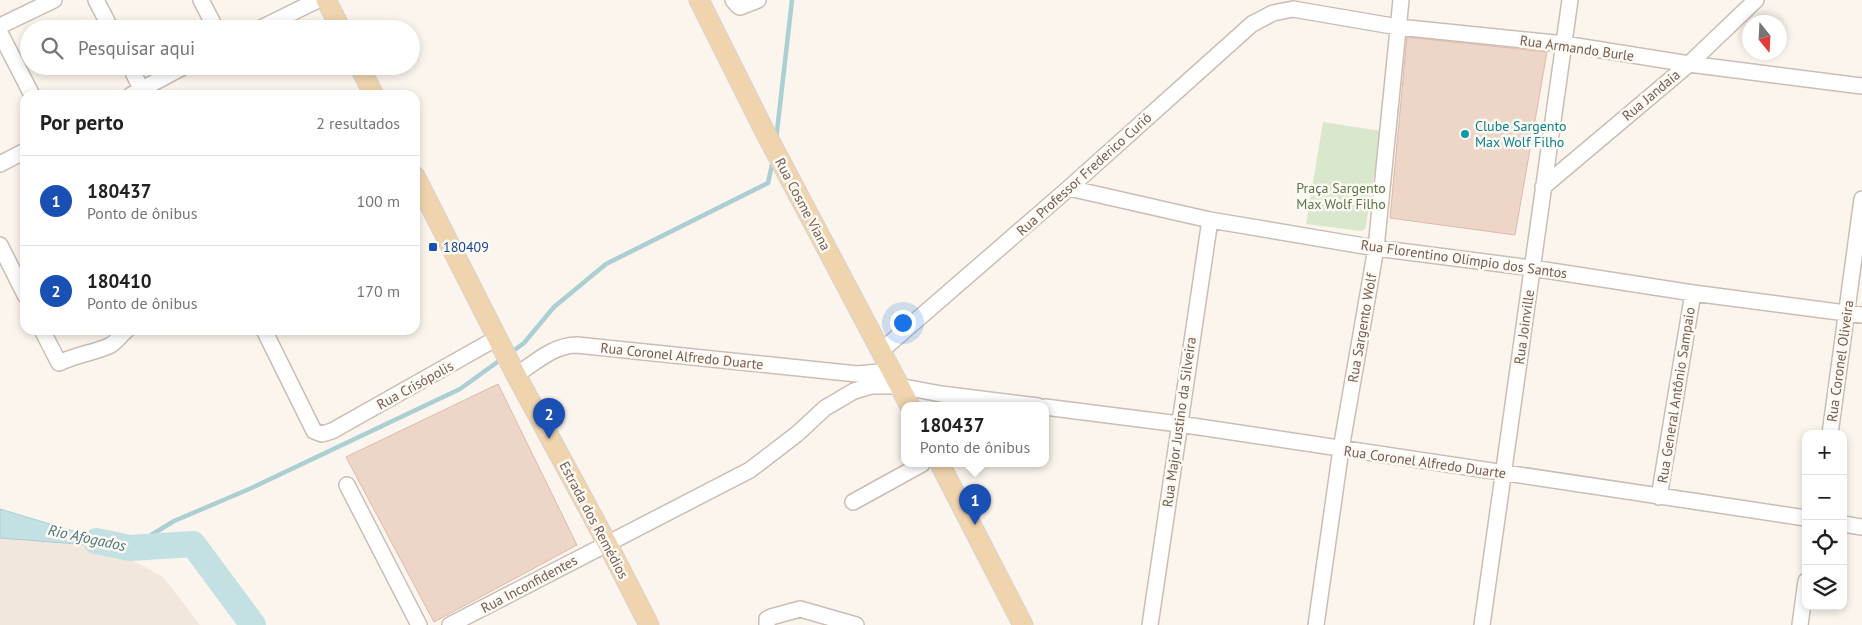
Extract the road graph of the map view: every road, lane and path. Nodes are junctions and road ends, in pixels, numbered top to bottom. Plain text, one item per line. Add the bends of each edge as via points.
1 (54, 0) edge
2 (96, 0) edge
3 (201, 0) edge
4 (318, 0) edge
5 (326, 0) edge
6 (699, 0) edge
7 (733, 0) edge
8 (758, 0) edge
9 (1401, 0) edge
10 (1570, 0) edge
11 (1756, 0) edge
12 (1293, 9) joint
13 (106, 20) edge
14 (211, 20) edge
15 (277, 20) edge
16 (336, 20) edge
17 (0, 26) edge
18 (1398, 26) junction
19 (0, 33) edge
20 (1564, 44) junction
21 (1689, 64) junction
22 (20, 72) edge
23 (22, 75) edge
24 (133, 75) edge
25 (170, 75) edge
26 (364, 75) edge
27 (1862, 86) edge
28 (29, 90) edge
29 (138, 90) edge
30 (144, 90) edge
31 (372, 90) edge
32 (20, 154) edge
33 (0, 164) edge
34 (420, 186) edge
35 (1544, 187) junction
36 (1069, 188) junction
37 (1862, 199) edge
38 (1210, 220) junction
39 (0, 245) edge
40 (1376, 248) junction
41 (1532, 268) junction
42 (20, 285) edge
43 (1693, 293) junction
44 (1846, 312) junction
45 (1862, 315) edge
46 (45, 335) edge
47 (120, 335) edge
48 (266, 335) edge
49 (498, 340) junction
50 (881, 351) junction
51 (513, 370) junction
52 (895, 378) junction
53 (908, 402) edge
54 (1006, 402) edge
55 (1049, 408) edge
56 (1179, 424) junction
57 (1831, 430) edge
58 (1341, 449) junction
59 (917, 467) edge
60 (942, 467) edge
61 (1503, 474) junction
62 (347, 485) dead end
63 (1659, 497) junction
64 (853, 502) dead end
65 (1802, 517) edge
66 (1847, 525) edge
67 (1862, 527) edge
68 (607, 543) junction
69 (1802, 610) edge
70 (767, 624) edge
71 (419, 625) edge
72 (450, 625) edge
73 (649, 625) edge
74 (856, 625) edge
75 (1023, 625) edge
76 (1150, 625) edge
77 (1316, 625) edge
78 (1482, 625) edge
79 (1800, 625) edge

1 - 17 street
2 - 13 street
3 - 14 street
4 - 15 street
5 - 16 main road
6 - 50 main road, Rua Cosme Viana
7 - 8 street via 740,7
9 - 18 street, Rua Sargento Wolf
10 - 20 street, Rua Joinville
11 - 21 street, Rua Jandaia
12 - 18 street, Rua Armando Burle
12 - 36 street, Rua Professor Frederico Curió via 1273,13 1252,24
18 - 20 street, Rua Armando Burle
18 - 40 street, Rua Sargento Wolf
19 - 22 street
20 - 21 street, Rua Armando Burle
20 - 35 street, Rua Joinville
21 - 27 street, Rua Armando Burle
21 - 35 street, Rua Jandaia
23 - 28 street
24 - 29 street
25 - 30 street
26 - 31 main road
32 - 33 street
34 - 49 main road, Estrada dos Remédios
35 - 41 street, Rua Joinville
36 - 38 street, Rua Florentino Olímpio dos Santos
36 - 50 street, Rua Professor Frederico Curió
37 - 44 street, Rua Coronel Oliveira
38 - 40 street, Rua Florentino Olímpio dos Santos
38 - 56 street, Rua Major Justino da Silveira
39 - 42 street
40 - 41 street, Rua Florentino Olímpio dos Santos
40 - 58 street, Rua Sargento Wolf
41 - 43 street, Rua Florentino Olímpio dos Santos
41 - 61 street, Rua Joinville
43 - 44 street, Rua Florentino Olímpio dos Santos
43 - 63 street, Rua General Antônio Sampaio
44 - 45 street, Rua Florentino Olímpio dos Santos
44 - 57 street, Rua Coronel Oliveira
46 - 47 street via 59,364 68,358 112,345
48 - 49 street, Rua Crisópolis via 314,431 322,434
49 - 51 main road, Estrada dos Remédios
50 - 52 main road, Rua Cosme Viana
51 - 52 street, Rua Coronel Alfredo Duarte via 557,348 571,345
51 - 68 main road, Estrada dos Remédios
52 - 53 main road, Rua Cosme Viana
52 - 54 street via 941,394
52 - 68 street via 854,391 825,408 750,470
55 - 56 street, Rua Coronel Alfredo Duarte
56 - 58 street, Rua Coronel Alfredo Duarte
56 - 76 street, Rua Major Justino da Silveira
58 - 61 street, Rua Coronel Alfredo Duarte
58 - 77 street, Rua Sargento Wolf
59 - 64 street
60 - 75 main road
61 - 63 street, Rua Coronel Alfredo Duarte
61 - 78 street, Rua Joinville
62 - 71 street
63 - 65 street, Rua Coronel Alfredo Duarte
66 - 67 street
68 - 72 street, Rua Inconfidentes
68 - 73 main road, Estrada dos Remédios
69 - 79 street
70 - 74 street via 771,617 800,609

